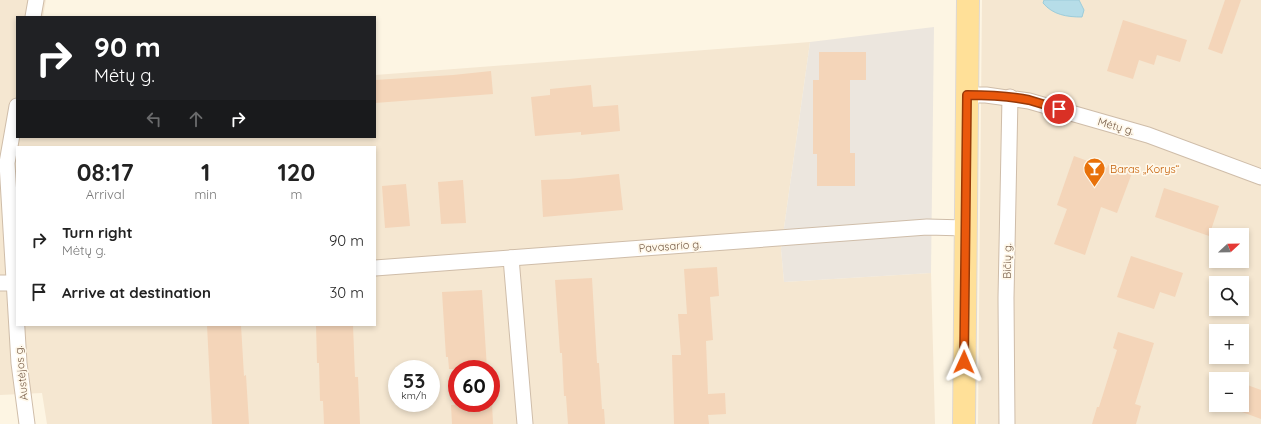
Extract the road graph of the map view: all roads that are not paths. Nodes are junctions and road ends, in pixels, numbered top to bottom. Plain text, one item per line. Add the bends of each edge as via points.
1 (36, 0) edge
2 (968, 0) edge
3 (33, 16) edge
4 (967, 95) junction
5 (1010, 98) junction
6 (16, 112) edge
7 (1261, 177) edge
8 (966, 228) junction
9 (511, 258) junction
10 (376, 268) edge
11 (10, 283) edge
12 (27, 424) edge
13 (525, 424) edge
14 (964, 424) edge
15 (1007, 424) edge

1 - 3 street
2 - 4 main road
4 - 5 street, Mėtų g.
4 - 8 main road
5 - 7 street, Mėtų g. via 1029,100 1148,135
5 - 15 street, Bičių g. via 1006,298
6 - 11 street, Austėjos g. via 7,162
8 - 9 street, Pavasario g. via 927,227
8 - 14 main road
9 - 10 street, Pavasario g.
9 - 13 street
11 - 12 street, Austėjos g.

